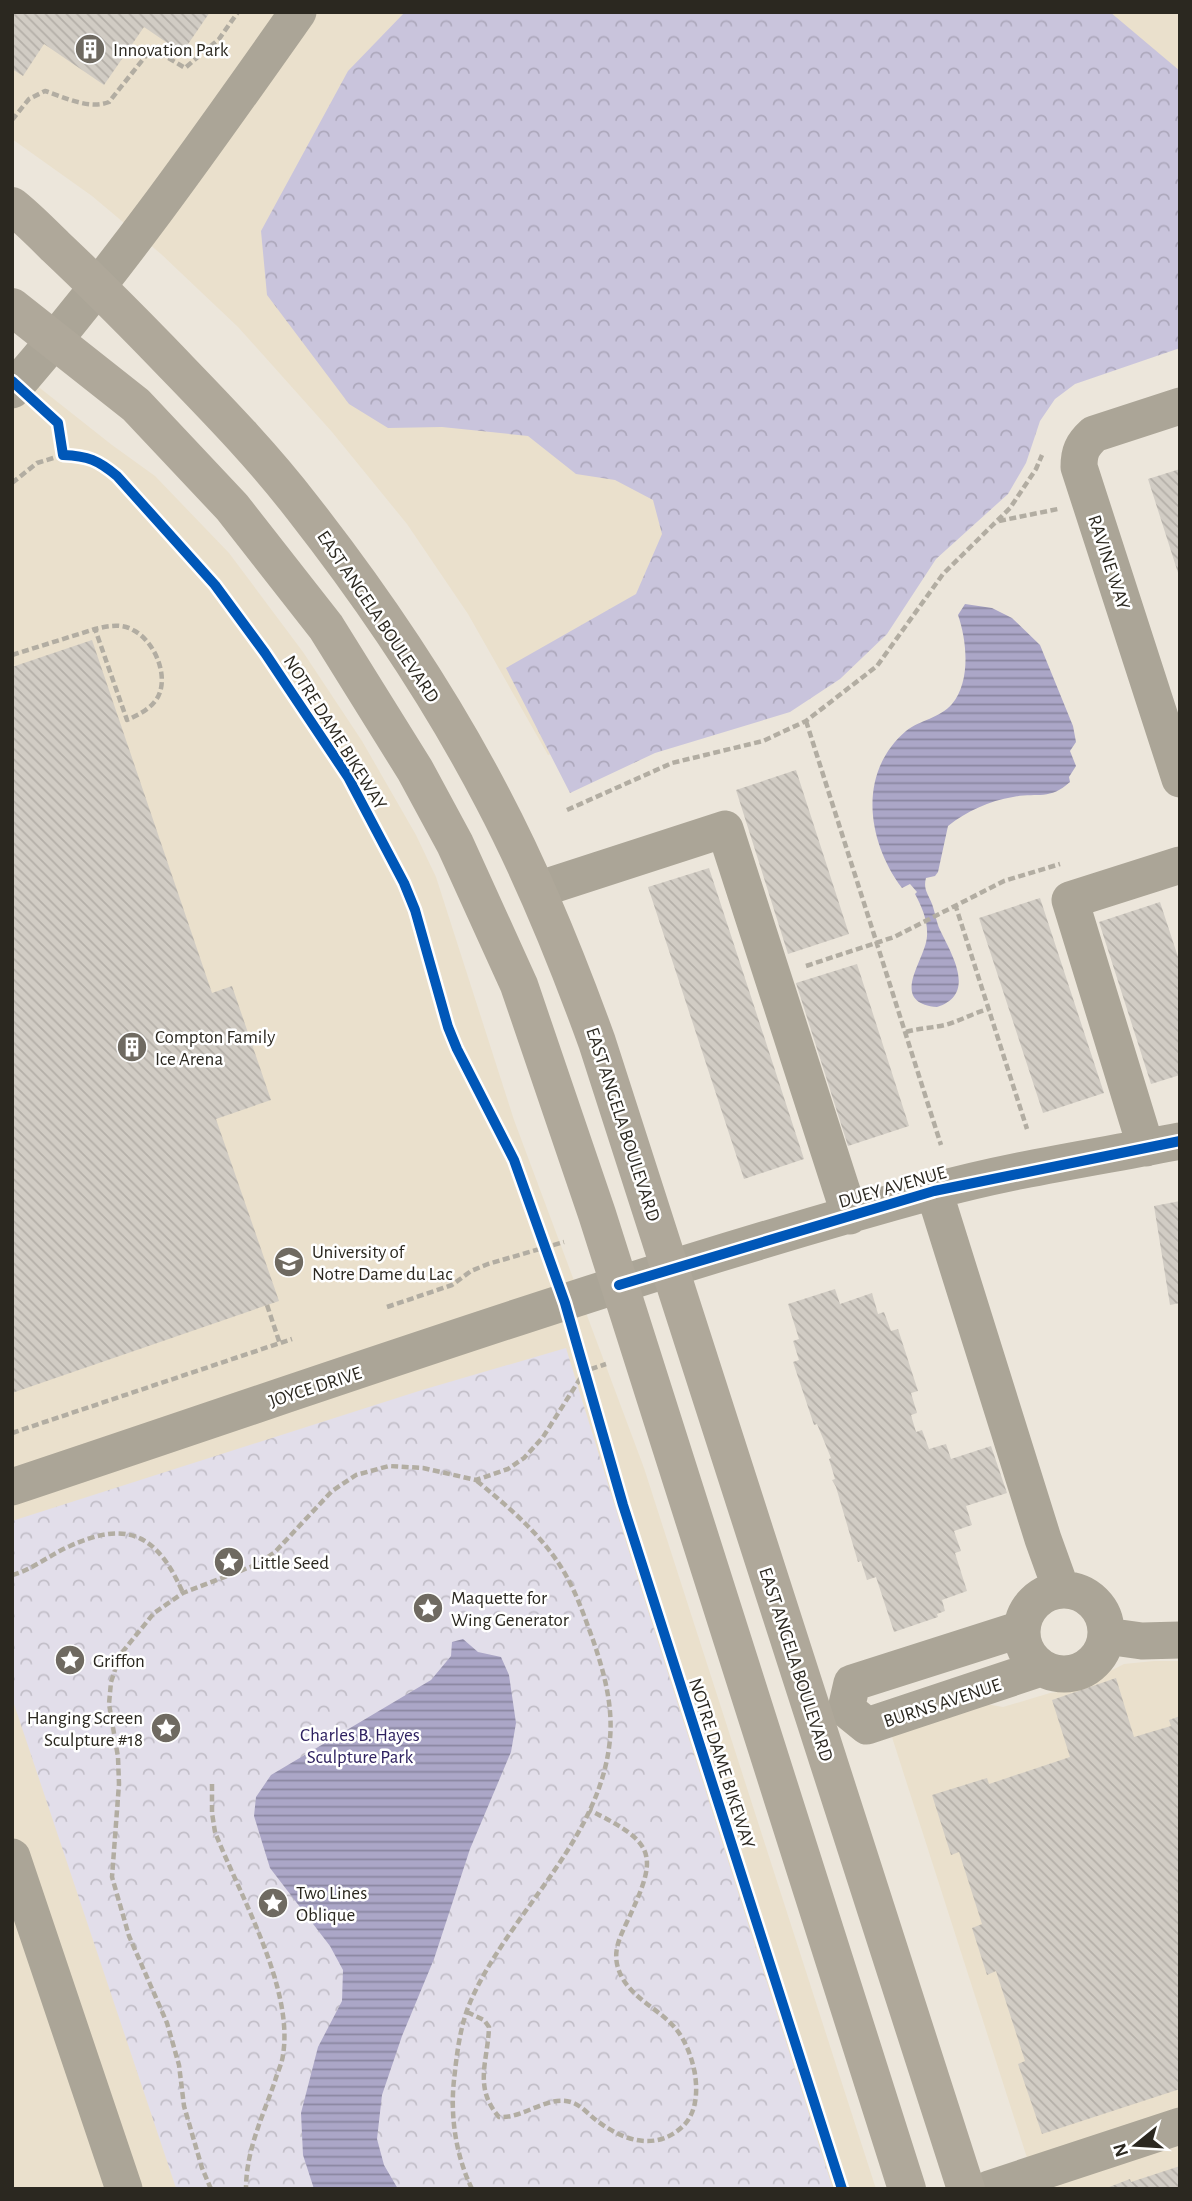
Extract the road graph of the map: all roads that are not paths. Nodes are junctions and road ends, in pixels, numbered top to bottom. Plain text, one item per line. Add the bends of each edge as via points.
1 (298, 12) edge
2 (12, 206) edge
3 (99, 286) junction
4 (12, 307) edge
5 (56, 340) junction
6 (12, 390) edge
7 (1180, 406) edge
8 (1180, 779) edge
9 (1180, 865) edge
10 (537, 890) junction
11 (1163, 1144) edge
12 (934, 1191) junction
13 (850, 1216) junction
14 (671, 1269) junction
15 (619, 1285) junction
16 (12, 1487) edge
17 (1061, 1589) junction
18 (1021, 1629) junction
19 (1106, 1636) junction
20 (1180, 1640) edge
21 (1041, 1668) junction
22 (831, 1714) junction
23 (12, 1857) edge
24 (1180, 2126) edge
25 (124, 2189) edge
26 (907, 2189) edge
27 (966, 2189) edge
28 (989, 2189) edge

1 - 3 street
2 - 3 main road, EAST ANGELA BOULEVARD
3 - 5 street
3 - 10 main road, EAST ANGELA BOULEVARD via 262,458 364,589 454,729
4 - 5 main road
5 - 6 street
5 - 15 main road via 136,405 232,507 326,628 395,736 455,844 519,985
7 - 8 street, RAVINE WAY via 1094,434 1083,444 1079,467
9 - 11 street via 1070,900
10 - 13 street via 725,829
10 - 14 main road, EAST ANGELA BOULEVARD via 597,1042
11 - 12 street, DUEY AVENUE
12 - 13 street, DUEY AVENUE
12 - 17 street
13 - 14 street, DUEY AVENUE
14 - 15 street, DUEY AVENUE
14 - 22 main road, EAST ANGELA BOULEVARD
15 - 16 street, JOYCE DRIVE
15 - 26 main road
17 - 18 street via 1038,1597 1023,1617
17 - 19 street via 1095,1602 1106,1624
18 - 21 street via 1026,1651
18 - 22 street via 852,1684
19 - 20 street
19 - 21 street via 1103,1648 1087,1667 1065,1674
21 - 22 street, BURNS AVENUE via 867,1726
22 - 27 main road, EAST ANGELA BOULEVARD
23 - 25 street
24 - 28 street

